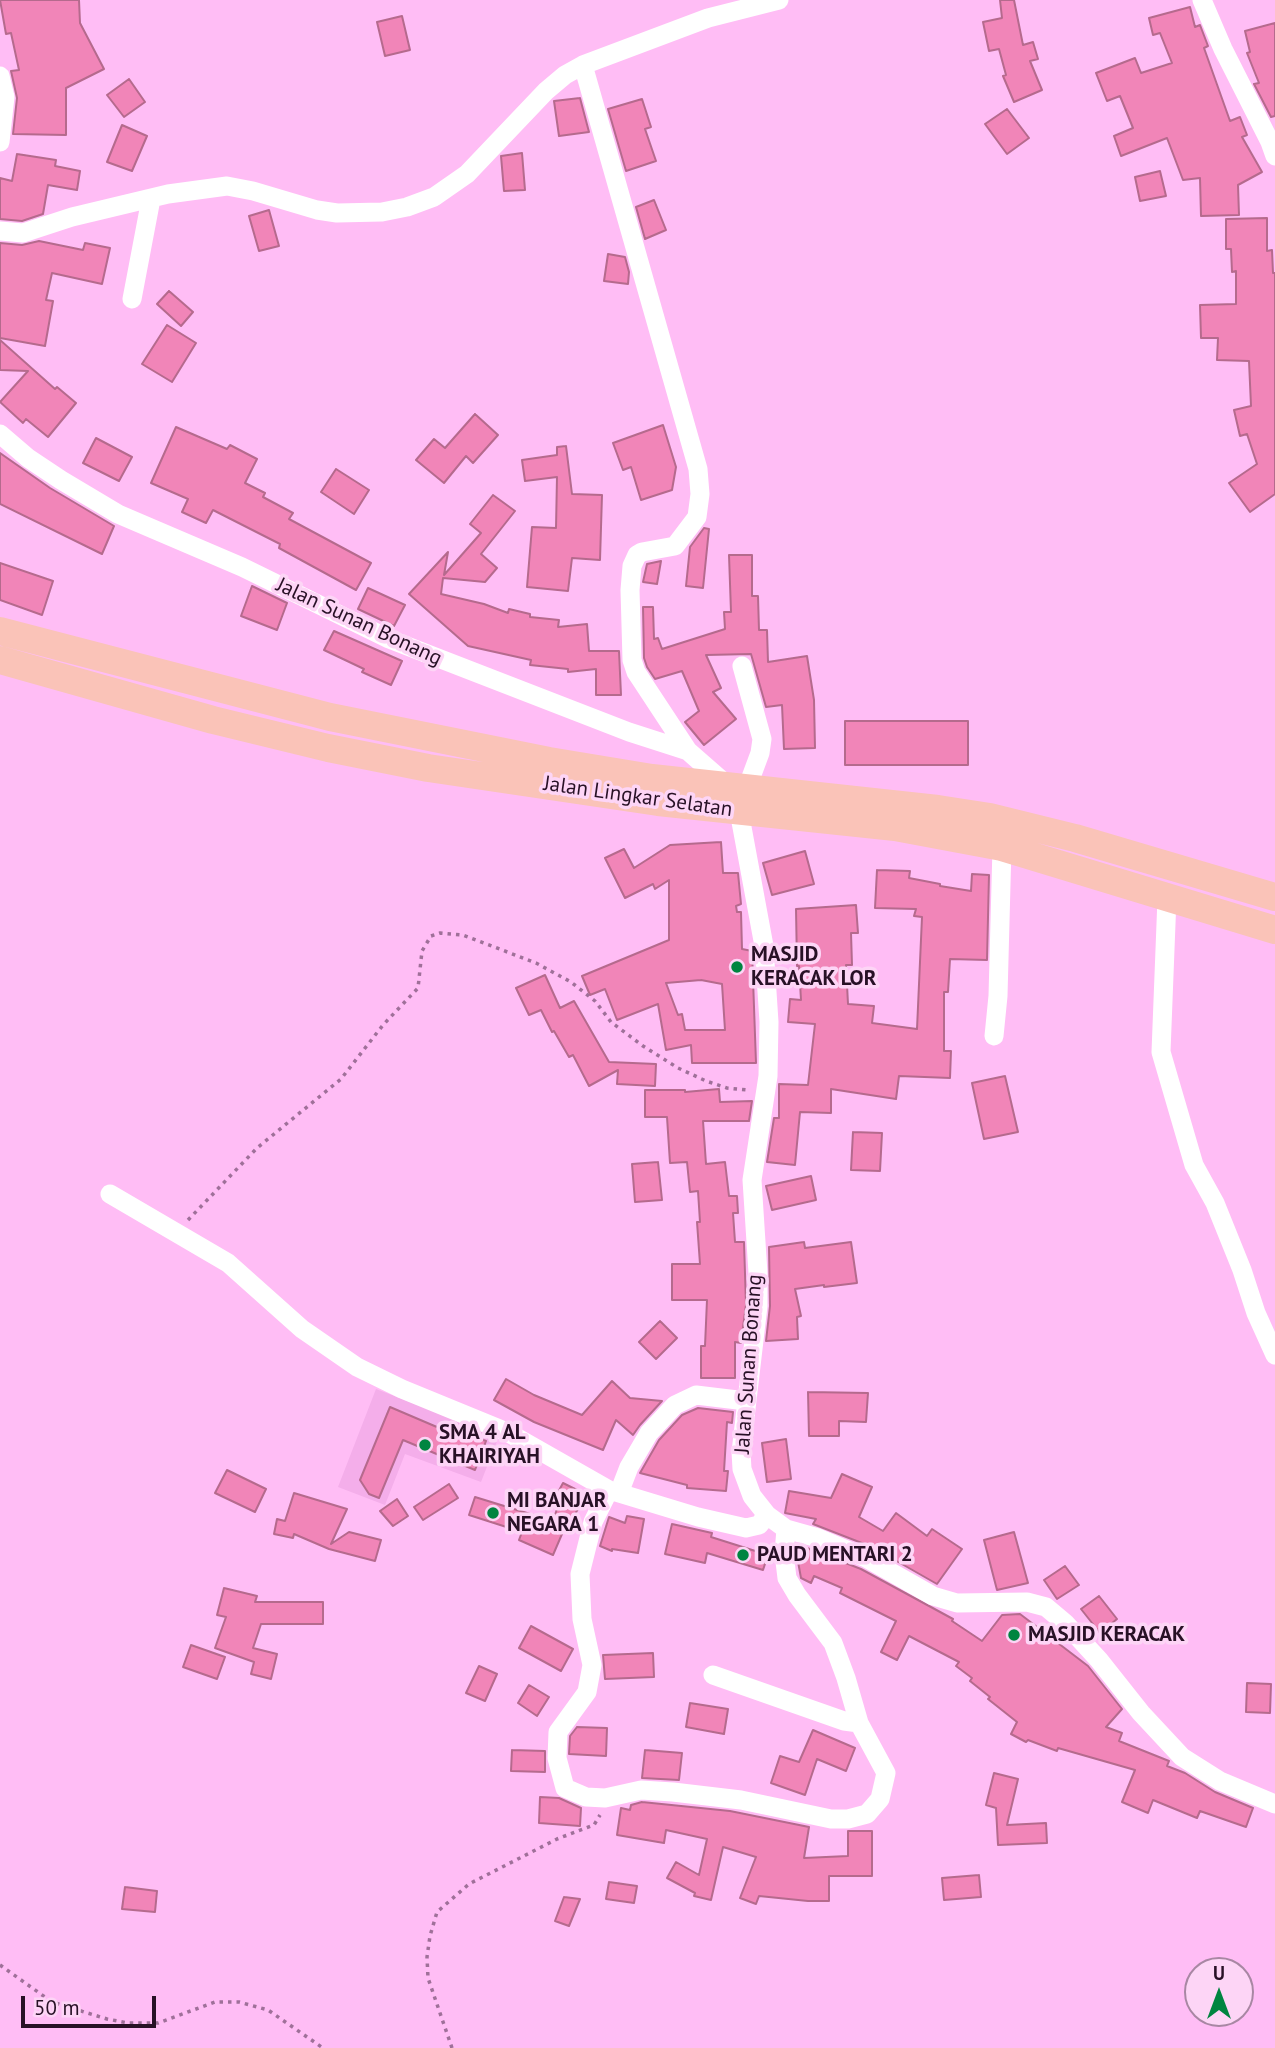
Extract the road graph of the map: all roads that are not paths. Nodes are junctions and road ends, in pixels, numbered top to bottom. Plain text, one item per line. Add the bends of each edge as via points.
1 (779, 0) edge
2 (1202, 0) edge
3 (583, 65) junction
4 (0, 76) edge
5 (0, 142) edge
6 (1275, 156) edge
7 (151, 199) junction
8 (0, 231) edge
9 (132, 299) dead end
10 (0, 434) edge
11 (11, 634) edge
12 (7, 663) edge
13 (742, 666) dead end
14 (688, 751) junction
15 (738, 795) junction
16 (1002, 847) junction
17 (1271, 896) edge
18 (1167, 898) junction
19 (1266, 927) edge
20 (994, 1036) dead end
21 (110, 1194) dead end
22 (1275, 1355) edge
23 (746, 1401) junction
24 (614, 1492) junction
25 (766, 1515) junction
26 (786, 1529) junction
27 (713, 1675) dead end
28 (859, 1723) junction
29 (1275, 1804) edge

1 - 3 street via 709,18
2 - 6 street
3 - 7 street via 546,91 467,174 434,197 407,207 337,213 227,186
3 - 14 street via 698,469 697,517 675,546 637,555 630,590 636,672
4 - 5 street via 5,97
7 - 8 street via 23,233
7 - 9 street
10 - 14 street, Jalan Sunan Bonang via 61,480 118,514 242,567 389,639
11 - 12 highway
11 - 15 highway, Jalan Lingkar Selatan via 330,717
12 - 15 highway, Jalan Lingkar Selatan via 213,720 428,768 644,800
13 - 15 street via 762,739 760,753
14 - 15 street, Jalan Sunan Bonang
15 - 16 highway, Jalan Lingkar Selatan
15 - 17 highway, Jalan Lingkar Selatan via 938,808 990,817
15 - 23 street, Jalan Sunan Bonang via 764,946 769,1045 752,1180 758,1306
16 - 18 highway, Jalan Lingkar Selatan
16 - 20 street
17 - 19 highway
18 - 19 highway, Jalan Lingkar Selatan
18 - 22 street via 1161,1052 1194,1165 1215,1203
21 - 24 street via 228,1263 302,1329 357,1367 508,1432
23 - 24 street via 696,1395 675,1405 644,1441
23 - 25 street, Jalan Sunan Bonang via 742,1469
24 - 25 street via 746,1528 759,1525
24 - 28 street via 593,1522 580,1574 582,1619 592,1665 587,1692 558,1732 558,1765 565,1788 586,1797 605,1798 641,1790 673,1792 848,1819 867,1814 880,1800 886,1773
25 - 26 street, Jalan Sunan Bonang
26 - 28 street via 788,1578 833,1643
26 - 29 street, Jalan Sunan Bonang via 866,1558 945,1601 1027,1602 1046,1607 1099,1660 1182,1757 1220,1781
27 - 28 street

